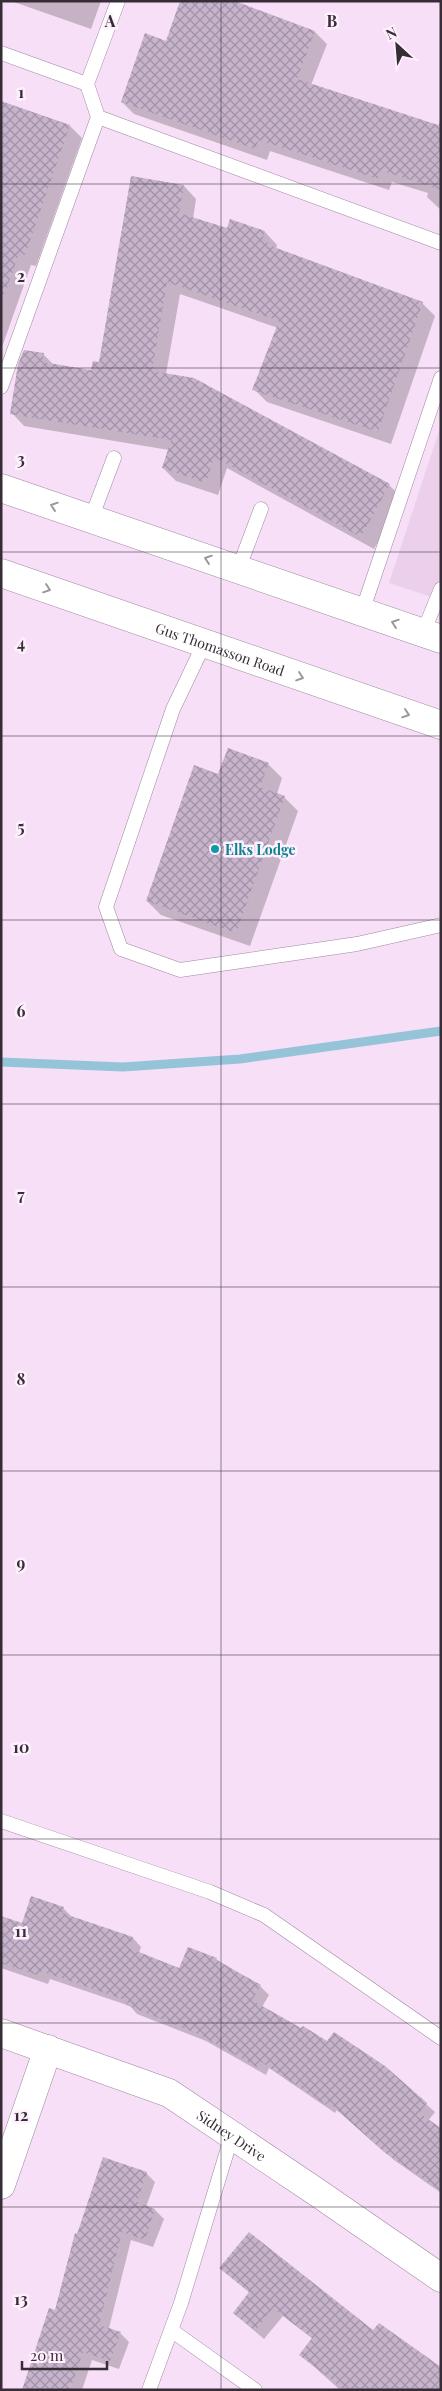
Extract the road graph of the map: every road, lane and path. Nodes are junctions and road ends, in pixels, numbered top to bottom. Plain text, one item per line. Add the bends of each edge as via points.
1 (118, 1) edge
2 (1, 53) edge
3 (87, 84) junction
4 (98, 117) junction
5 (441, 244) edge
6 (441, 378) edge
7 (1, 387) edge
8 (114, 458) dead end
9 (1, 488) edge
10 (260, 508) dead end
11 (91, 519) junction
12 (238, 570) junction
13 (1, 573) edge
14 (441, 589) edge
15 (362, 612) junction
16 (432, 636) edge
17 (204, 644) junction
18 (441, 725) edge
19 (441, 924) edge
20 (1, 1820) edge
21 (1, 2033) edge
22 (441, 2038) edge
23 (48, 2049) junction
24 (232, 2135) junction
25 (1, 2185) edge
26 (441, 2278) edge
27 (171, 2330) junction
28 (149, 2390) edge
29 (255, 2390) edge

1 - 3 lane
2 - 3 lane
3 - 4 lane
4 - 5 lane
4 - 7 lane
6 - 15 lane
8 - 11 lane
11 -> 9 main road
10 - 12 lane
12 -> 11 main road
12 - 15 main road
13 -> 17 main road, Gus Thomasson Road
14 - 16 lane
16 -> 15 main road
17 -> 18 main road, Gus Thomasson Road
17 - 19 lane via 173,710 106,907 121,949 180,970 357,944
20 - 22 lane via 210,1892 264,1915
21 - 23 main road, Sidney Drive
23 - 24 main road, Sidney Drive via 168,2093
23 - 25 main road
24 - 26 main road, Sidney Drive
24 - 27 lane
27 - 28 lane
27 - 29 lane

